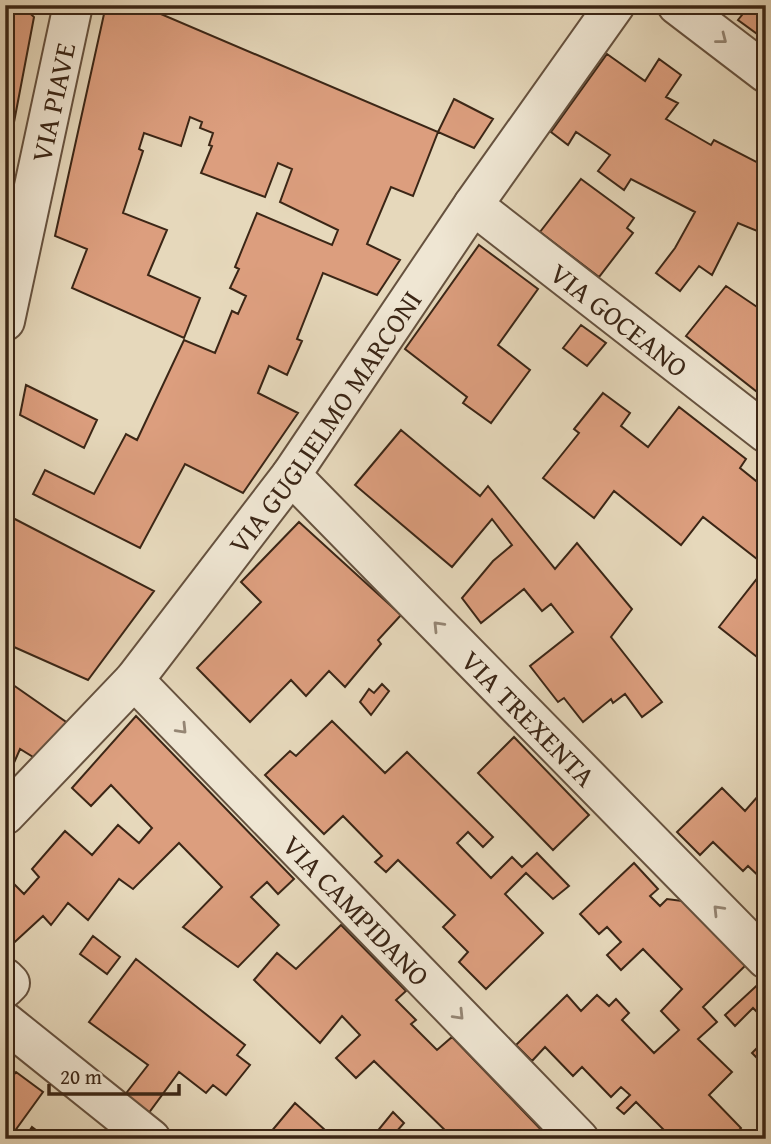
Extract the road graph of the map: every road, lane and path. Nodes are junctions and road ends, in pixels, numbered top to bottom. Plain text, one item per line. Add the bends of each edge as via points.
1 (73, 5) edge
2 (615, 5) edge
3 (677, 5) edge
4 (766, 74) edge
5 (472, 205) junction
6 (5, 321) edge
7 (766, 433) edge
8 (291, 475) junction
9 (134, 680) junction
10 (5, 816) edge
11 (766, 959) edge
12 (5, 978) edge
13 (5, 988) edge
14 (5, 1022) edge
15 (151, 1139) edge
16 (579, 1139) edge

1 - 6 street, VIA PIAVE
2 - 5 street, VIA GUGLIELMO MARCONI
3 -> 4 street
5 - 7 street, VIA GOCEANO
5 - 8 street, VIA GUGLIELMO MARCONI
8 - 9 street, VIA GUGLIELMO MARCONI
11 -> 8 street, VIA TREXENTA
9 - 10 street, VIA GUGLIELMO MARCONI
9 -> 16 street, VIA CAMPIDANO
12 - 13 street via 10,983
14 - 15 street

